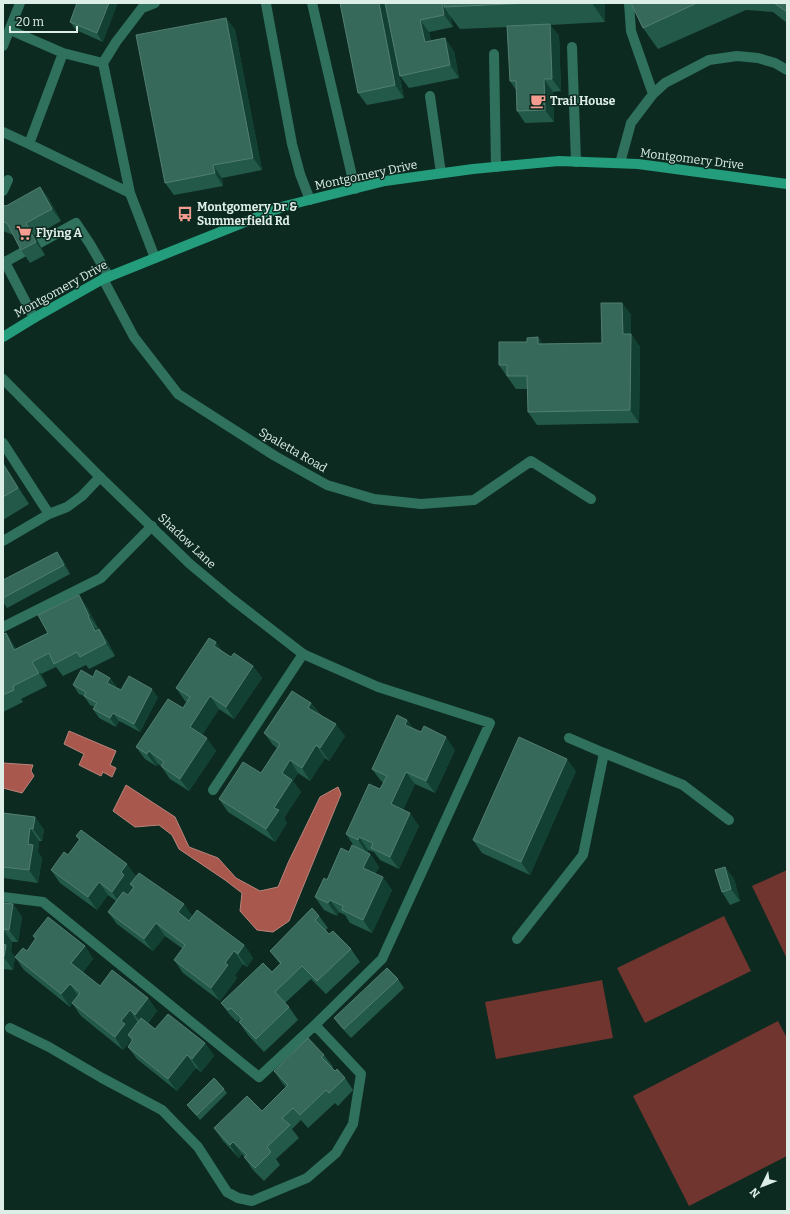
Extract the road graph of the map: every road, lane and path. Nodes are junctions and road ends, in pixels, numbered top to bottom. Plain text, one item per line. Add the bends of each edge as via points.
1 (20, 3) edge
2 (155, 3) edge
3 (266, 3) edge
4 (312, 3) edge
5 (629, 3) edge
6 (10, 30) junction
7 (3, 46) edge
8 (572, 47) dead end
9 (63, 53) junction
10 (494, 54) dead end
11 (103, 63) junction
12 (787, 70) edge
13 (653, 94) junction
14 (430, 96) dead end
15 (3, 132) edge
16 (29, 144) junction
17 (576, 162) junction
18 (620, 163) junction
19 (496, 166) junction
20 (441, 173) junction
21 (8, 180) dead end
22 (787, 184) edge
23 (354, 189) junction
24 (3, 191) edge
25 (130, 193) junction
26 (310, 200) junction
27 (155, 258) junction
28 (4, 261) edge
29 (106, 278) junction
30 (34, 318) junction
31 (3, 337) edge
32 (3, 379) edge
33 (3, 443) edge
34 (100, 477) junction
35 (591, 499) dead end
36 (49, 514) junction
37 (152, 526) junction
38 (3, 541) edge
39 (3, 627) edge
40 (302, 654) junction
41 (569, 738) dead end
42 (604, 753) junction
43 (212, 790) dead end
44 (729, 820) dead end
45 (3, 896) edge
46 (518, 939) dead end
47 (315, 1025) junction
48 (10, 1028) dead end

1 - 6 street
2 - 11 street via 142,8
3 - 26 street via 292,144
4 - 23 street
5 - 13 street via 630,31
6 - 7 street
6 - 9 street
8 - 17 street
9 - 11 street
9 - 16 street
10 - 19 street
11 - 25 street
12 - 13 street via 758,58 737,56 709,60 665,83
13 - 18 street via 632,123
14 - 20 street
15 - 16 street
16 - 25 street
17 - 18 main road, Montgomery Drive
17 - 19 main road, Montgomery Drive
18 - 22 main road, Montgomery Drive
19 - 20 main road, Montgomery Drive
20 - 23 main road, Montgomery Drive via 385,181
21 - 24 street
23 - 26 main road, Montgomery Drive
25 - 27 street
26 - 27 main road, Montgomery Drive via 285,206
27 - 29 main road, Montgomery Drive
28 - 29 street, Spaletta Road via 76,223 90,244
28 - 30 street
29 - 30 main road, Montgomery Drive
29 - 35 street, Spaletta Road via 134,337 178,394 275,456 327,485 374,499 421,504 474,500 532,460
30 - 31 main road, Montgomery Drive
32 - 34 street, Shadow Lane
33 - 36 street
34 - 36 street via 67,507
34 - 37 street, Shadow Lane
36 - 38 street
37 - 39 street via 101,578
37 - 40 street, Shadow Lane via 190,564
40 - 43 street
40 - 47 street, Shadow Lane via 378,687 490,723 382,959
41 - 42 street
42 - 44 street via 683,785
42 - 46 street via 583,855
45 - 47 street via 43,902 259,1077
47 - 48 street via 360,1074 353,1124 336,1153 307,1178 252,1200 238,1198 228,1192 198,1147 162,1110

